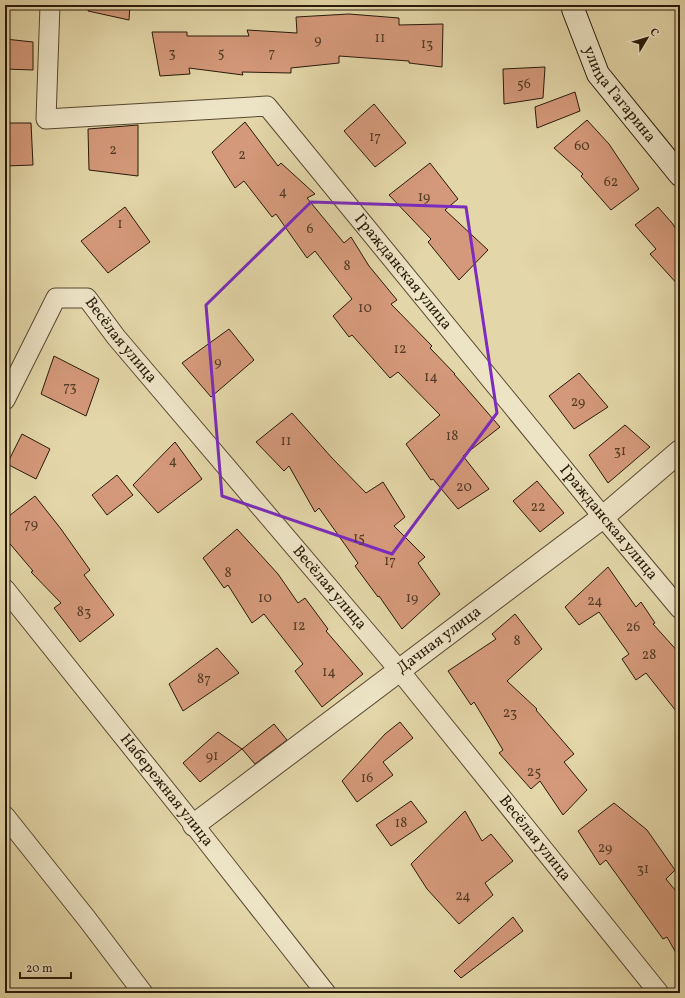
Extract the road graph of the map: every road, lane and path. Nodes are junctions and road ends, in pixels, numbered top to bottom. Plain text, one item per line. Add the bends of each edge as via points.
1 (50, 5) edge
2 (573, 5) edge
3 (680, 175) edge
4 (5, 400) edge
5 (680, 451) edge
6 (603, 517) junction
7 (5, 589) edge
8 (680, 609) edge
9 (399, 670) junction
10 (5, 816) edge
11 (194, 824) junction
12 (143, 993) edge
13 (326, 993) edge
14 (659, 993) edge

1 - 6 street, Гражданская улица via 46,119 267,106
2 - 3 street, улица Гагарина via 598,74
4 - 9 street, Весёлая улица via 56,298 87,298 116,337
5 - 6 street, Дачная улица
6 - 8 street, Гражданская улица
6 - 9 street, Дачная улица
7 - 11 street, Набережная улица
9 - 11 street, Дачная улица
9 - 14 street, Весёлая улица
10 - 12 street
11 - 13 street, Набережная улица

